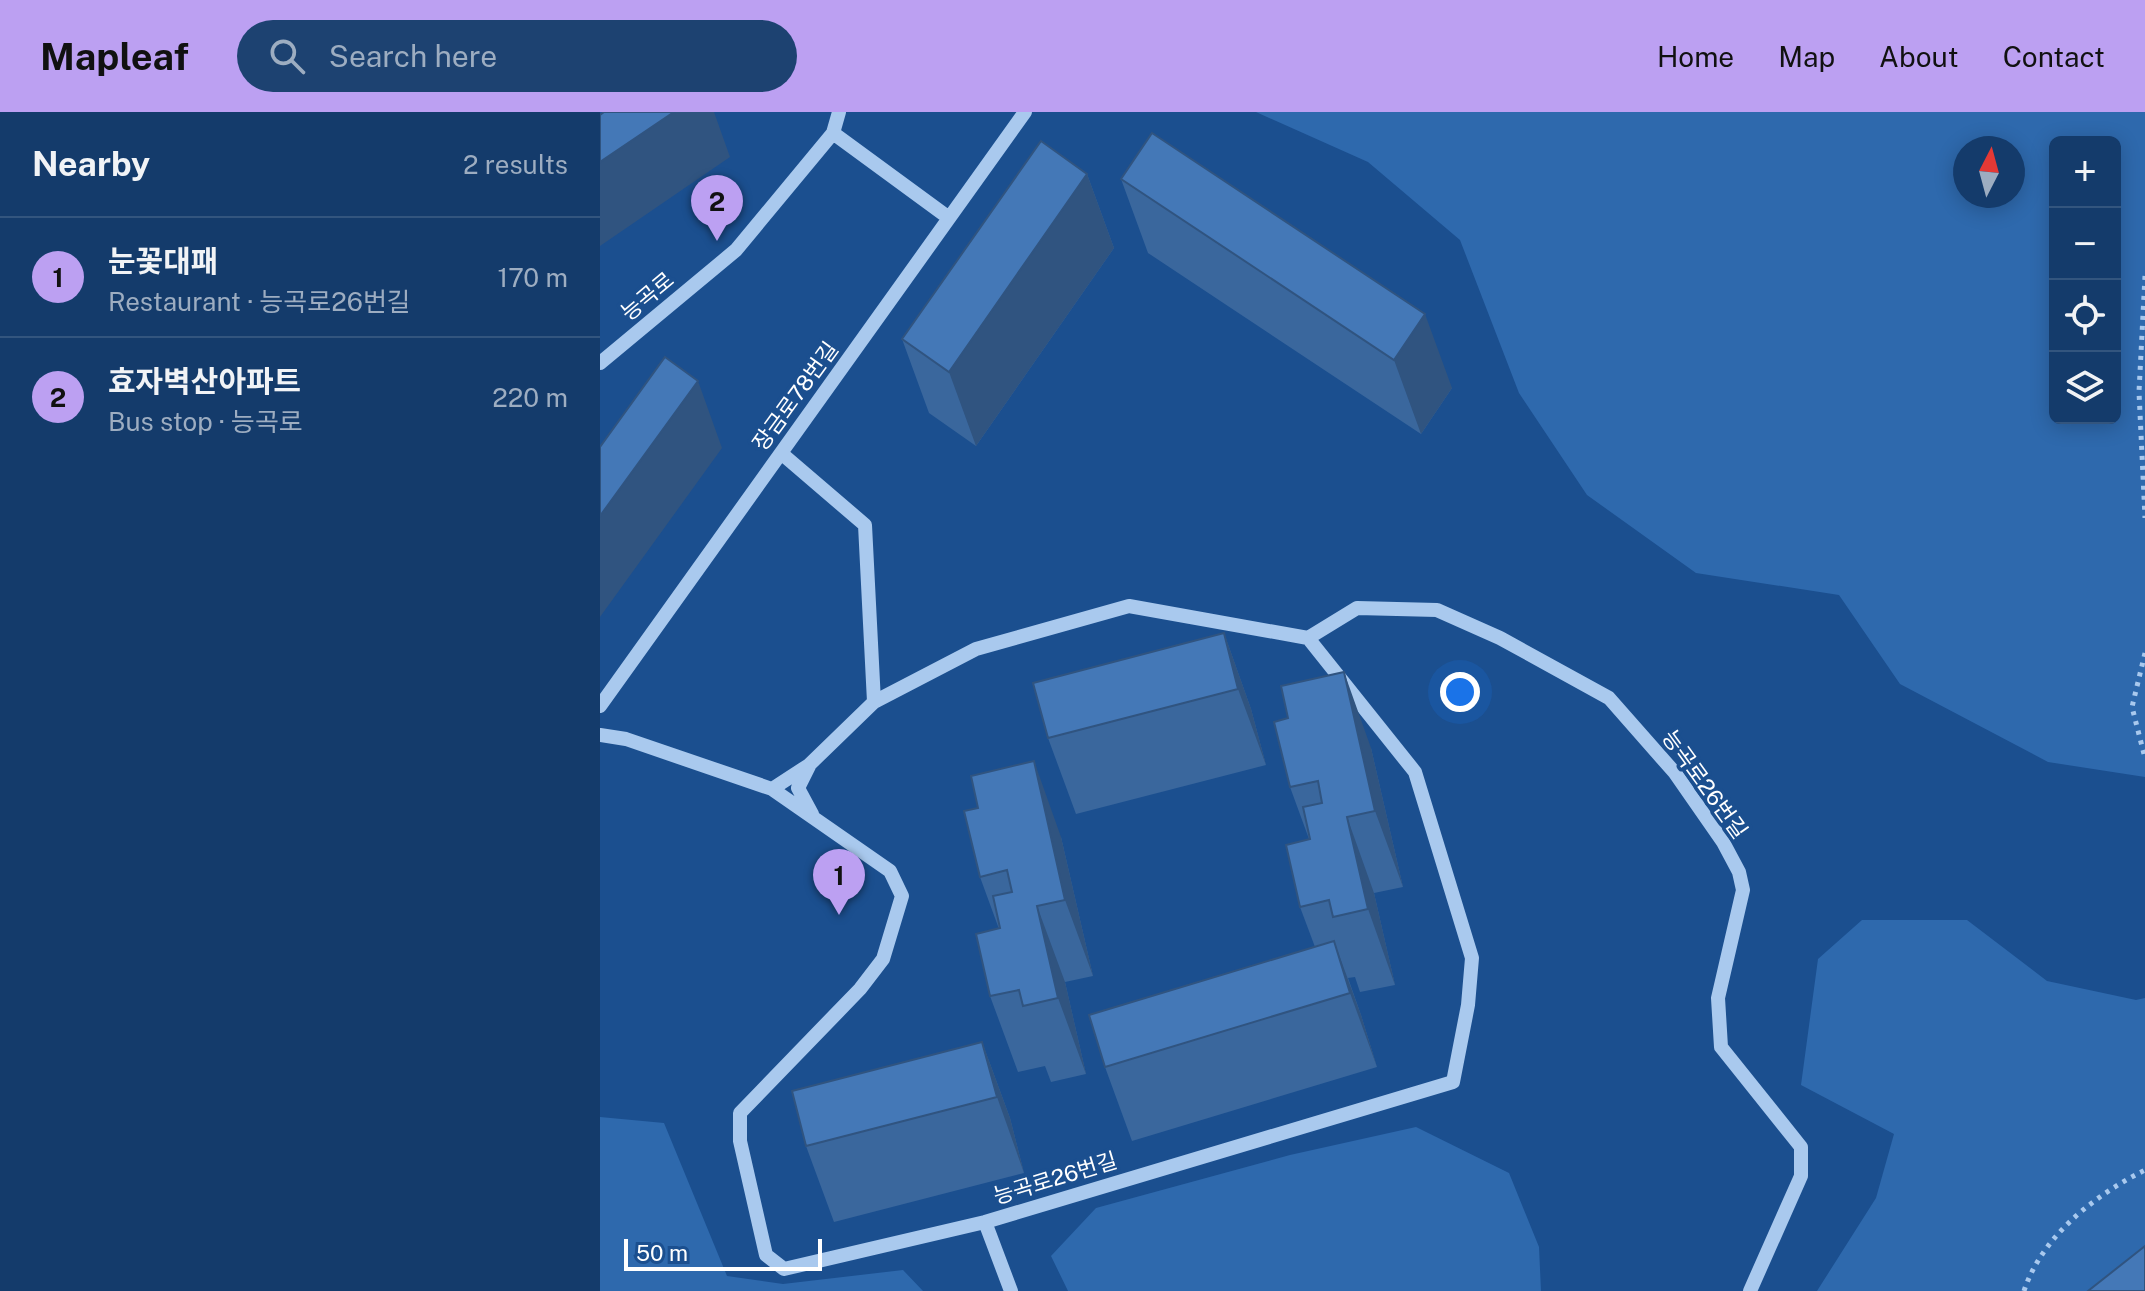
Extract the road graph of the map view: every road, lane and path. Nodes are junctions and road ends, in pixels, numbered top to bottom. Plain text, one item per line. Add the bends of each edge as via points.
1 (839, 112) edge
2 (1025, 112) edge
3 (833, 133) junction
4 (949, 218) junction
5 (2145, 276) edge
6 (600, 363) edge
7 (781, 453) junction
8 (2145, 518) edge
9 (1308, 638) junction
10 (2145, 653) edge
11 (874, 702) junction
12 (600, 706) edge
13 (600, 735) edge
14 (2145, 758) edge
15 (809, 765) junction
16 (772, 789) junction
17 (815, 818) junction
18 (2145, 1170) edge
19 (985, 1222) junction
20 (1011, 1291) edge
21 (1750, 1291) edge
22 (2024, 1291) edge

1 - 3 street, 능곡로
2 - 4 street, 장금로78번길
3 - 4 street
3 - 6 street, 능곡로 via 736,250
4 - 7 street, 장금로78번길
5 - 8 path via 2139,392
7 - 11 street via 865,525
7 - 12 street, 장금로78번길
9 - 11 street via 1129,606 976,649
9 - 19 street, 능곡로26번길 via 1415,772 1472,958 1453,1082
9 - 21 street, 능곡로26번길 via 1357,608 1437,610 1500,638 1609,698 1675,773 1723,842 1743,890 1718,998 1721,1047 1801,1147 1803,1163
10 - 14 path via 2132,707
11 - 15 street
13 - 16 street, 능곡로26번길
15 - 16 street
15 - 17 street via 798,788
16 - 17 street, 능곡로26번길
17 - 19 street, 능곡로26번길 via 890,871 902,896 883,959 740,1113 740,1141 766,1255 784,1269
18 - 22 path via 2068,1223
19 - 20 street

